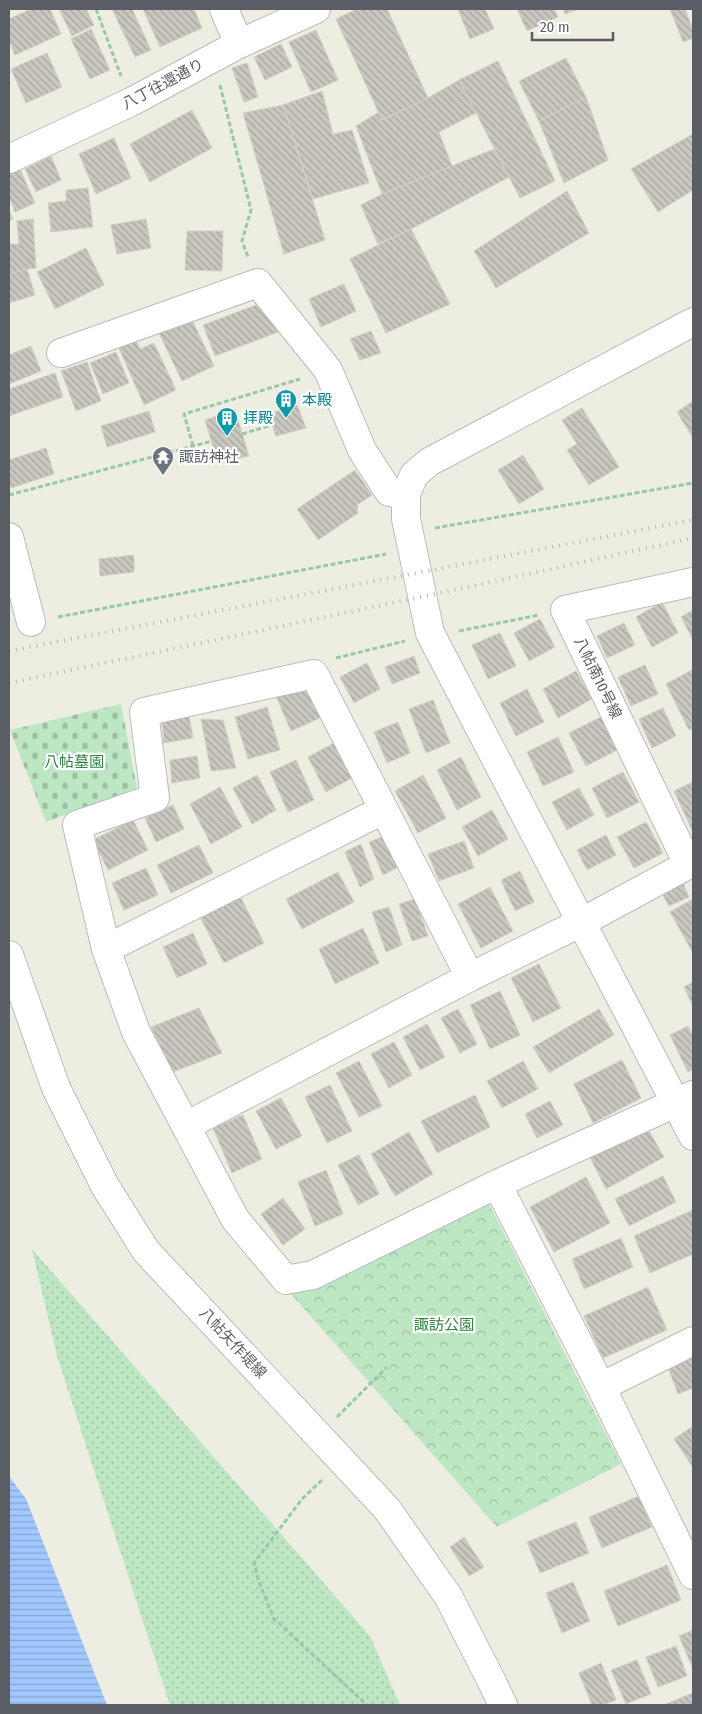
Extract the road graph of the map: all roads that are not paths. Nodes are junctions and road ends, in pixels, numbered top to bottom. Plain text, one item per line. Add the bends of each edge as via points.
1 (224, 9) edge
2 (316, 9) edge
3 (239, 44) junction
4 (9, 159) edge
5 (693, 322) edge
6 (61, 353) dead end
7 (406, 494) junction
8 (9, 537) edge
9 (693, 582) edge
10 (31, 622) road end
11 (383, 810) junction
12 (691, 863) edge
13 (582, 922) junction
14 (106, 949) junction
15 (9, 954) edge
16 (470, 977) junction
17 (685, 1100) edge
18 (186, 1126) junction
19 (693, 1136) edge
20 (497, 1184) junction
21 (693, 1341) edge
22 (601, 1387) junction
23 (693, 1575) edge
24 (503, 1705) edge

1 - 3 street
2 - 3 street, 八丁往還通り
3 - 4 street, 八丁往還通り via 131,102
5 - 7 street via 429,462 414,476
6 - 7 street via 258,283 328,370 362,450 389,492
7 - 13 street via 406,519 430,633
8 - 10 street
9 - 12 street, 八帖南10号線 via 565,610
11 - 14 street
11 - 14 street via 314,674 144,712 155,798 77,825
11 - 16 street
12 - 13 street
13 - 16 street
13 - 17 street
14 - 18 street via 136,1032
15 - 24 street, 八帖矢作堤線 via 56,1088 105,1186 146,1251 387,1509 448,1596
16 - 18 street
17 - 19 street
17 - 20 street
18 - 20 street via 236,1219 286,1280 313,1275
20 - 22 street
21 - 22 street
22 - 23 street

